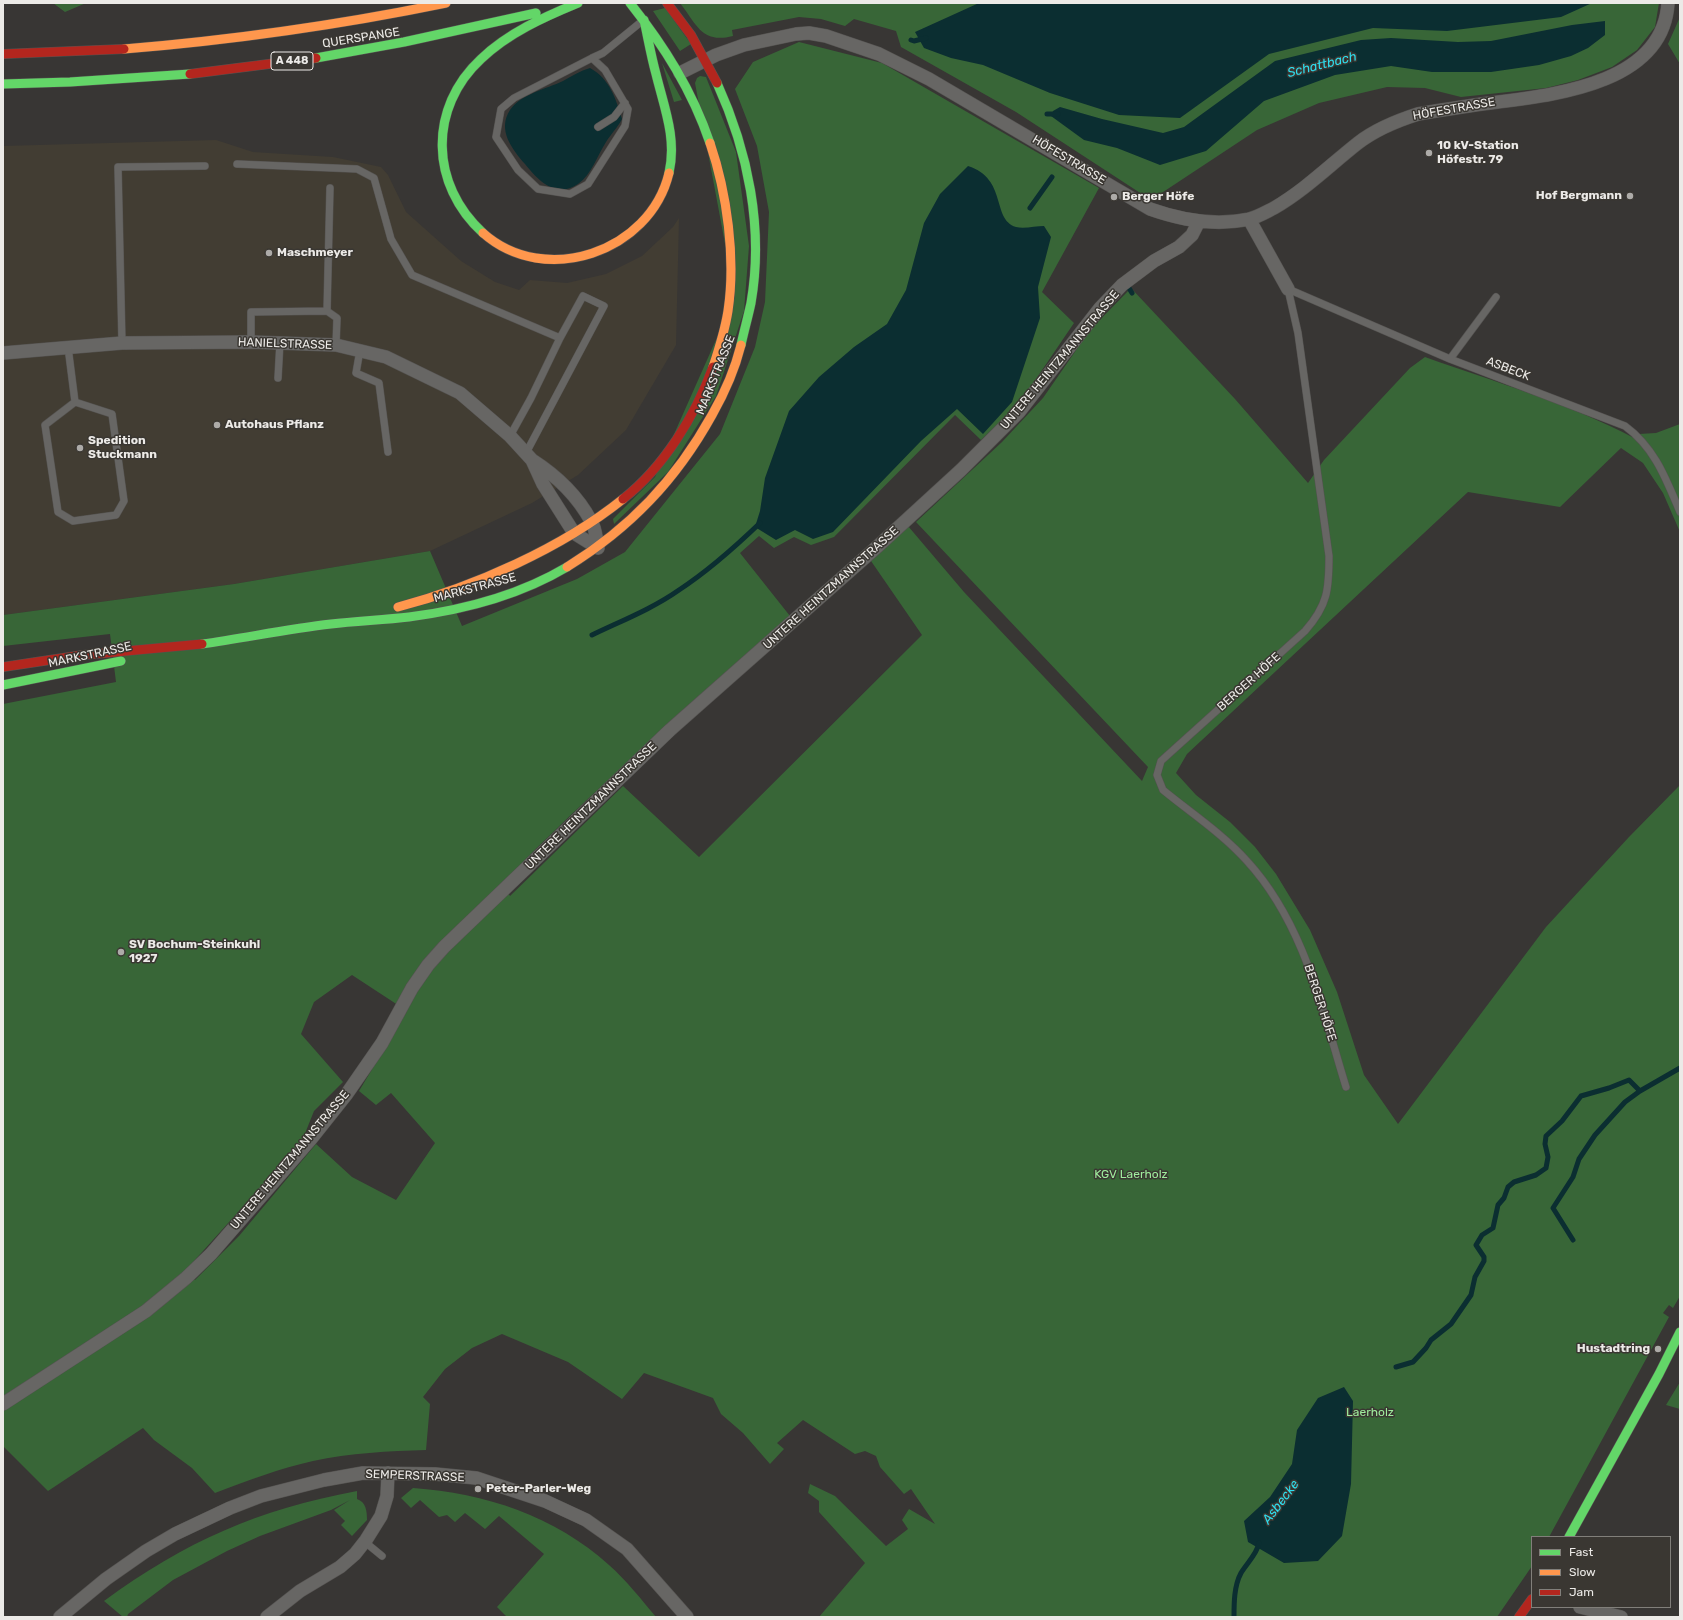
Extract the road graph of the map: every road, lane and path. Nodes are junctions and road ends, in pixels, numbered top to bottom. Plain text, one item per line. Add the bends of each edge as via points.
1 (446, 3) edge
2 (576, 3) edge
3 (630, 3) edge
4 (667, 3) edge
5 (1668, 3) edge
6 (644, 20) junction
7 (3, 54) edge
8 (592, 58) junction
9 (705, 61) junction
10 (680, 73) junction
11 (3, 84) edge
12 (625, 103) junction
13 (598, 127) dead end
14 (237, 164) dead end
15 (205, 166) dead end
16 (330, 188) dead end
17 (1249, 219) junction
18 (1199, 221) junction
19 (1288, 289) junction
20 (1496, 297) dead end
21 (327, 311) junction
22 (560, 338) junction
23 (251, 342) junction
24 (280, 342) junction
25 (122, 344) junction
26 (336, 345) junction
27 (68, 347) junction
28 (360, 350) junction
29 (3, 353) edge
30 (1450, 359) junction
31 (278, 378) dead end
32 (75, 402) junction
33 (510, 436) junction
34 (388, 452) dead end
35 (529, 456) junction
36 (1680, 512) edge
37 (592, 522) junction
38 (574, 533) junction
39 (598, 548) junction
40 (330, 624) junction
41 (181, 647) junction
42 (3, 667) edge
43 (3, 685) edge
44 (1346, 1087) dead end
45 (1680, 1332) edge
46 (3, 1404) edge
47 (388, 1473) junction
48 (1570, 1536) edge
49 (365, 1542) junction
50 (382, 1556) dead end
51 (1531, 1600) edge
52 (1583, 1608) edge
53 (1598, 1614) edge
54 (63, 1616) edge
55 (266, 1617) edge
56 (687, 1617) edge
57 (1519, 1617) edge
58 (1621, 1617) edge

1 - 7 main road, QUERSPANGE / A 448 via 320,27 229,39 136,49
2 - 6 main road via 515,34 472,68 449,103 443,129 442,163 450,190 459,208 476,228 499,245 533,259 567,260 603,251 638,227 651,212 662,191 670,170 672,138 667,108
2 - 11 main road, QUERSPANGE / A 448 via 406,43 297,61 123,80
3 - 6 main road, MARKSTRASSE
4 - 9 main road, MARKSTRASSE via 694,39
5 - 17 street, HÖFESTRASSE via 1666,18 1655,42 1635,62 1614,75 1562,92 1418,114 1397,120 1359,142 1284,202
6 - 8 lane via 603,53
6 - 10 main road, MARKSTRASSE
8 - 12 lane via 605,70
8 - 12 lane via 514,98 501,109 496,137 518,170 538,189 570,194 588,184 625,126 628,109
9 - 10 street, HÖFESTRASSE
9 - 18 street, HÖFESTRASSE via 744,45 796,34 809,33 843,42 879,54 929,79 1150,209 1175,218
9 - 39 main road, MARKSTRASSE via 720,88 736,128 753,202 756,233 754,283 746,333 730,380 703,434 669,482 627,524
10 - 37 main road, MARKSTRASSE via 699,111 713,147 721,178 729,231 730,284 727,316 713,367 675,441 645,480
12 - 13 lane via 614,117
14 - 22 lane via 357,169 374,178 391,238 412,276
15 - 25 lane via 118,167
16 - 21 lane
17 - 18 street, HÖFESTRASSE
17 - 19 street, BERGER HÖFE
18 - 46 street, UNTERE HEINTZMANNSTRASSE via 1192,235 1179,247 1154,261 1129,280 1100,308 1019,412 961,470 670,730 444,947 412,988 382,1043 341,1100 211,1254 146,1311
19 - 30 lane, ASBECK
19 - 44 lane, BERGER HÖFE via 1298,333 1329,556 1324,604 1316,619 1305,631 1161,761 1157,775 1163,790 1247,861 1290,925 1309,968
20 - 30 lane
21 - 23 lane via 251,312
21 - 26 lane via 337,318
22 - 33 lane
22 - 35 lane via 583,296 604,306
23 - 24 street, HANIELSTRASSE
23 - 25 street, HANIELSTRASSE
24 - 26 street, HANIELSTRASSE
24 - 31 lane
25 - 27 street, HANIELSTRASSE
26 - 28 street, HANIELSTRASSE
27 - 29 street, HANIELSTRASSE
27 - 32 lane
28 - 33 street, HANIELSTRASSE via 386,357 460,393
28 - 34 lane via 356,373 378,383
30 - 36 lane, ASBECK via 1625,426 1644,442 1654,457
32 - 32 lane via 45,425 58,512 73,521 116,515 124,501 112,414
33 - 35 street, HANIELSTRASSE
35 - 37 street, HANIELSTRASSE via 554,474
35 - 38 street, HANIELSTRASSE via 543,484
37 - 38 main road, MARKSTRASSE
37 - 39 street, HANIELSTRASSE
38 - 39 street, HANIELSTRASSE
38 - 40 main road, MARKSTRASSE via 535,554 448,592 416,603
39 - 40 main road, MARKSTRASSE via 545,579 481,602 420,615
40 - 41 main road, MARKSTRASSE
41 - 42 main road, MARKSTRASSE via 93,654
41 - 43 main road, MARKSTRASSE
45 - 48 main road
47 - 49 street via 387,1496 381,1516
47 - 54 street, SEMPERSTRASSE via 364,1473 324,1480 261,1496 230,1508 146,1551 106,1579
47 - 56 street, SEMPERSTRASSE via 476,1478 552,1504 586,1520 627,1549
49 - 50 lane
49 - 55 street via 340,1567 300,1591
51 - 57 main road
52 - 53 street
53 - 58 street

